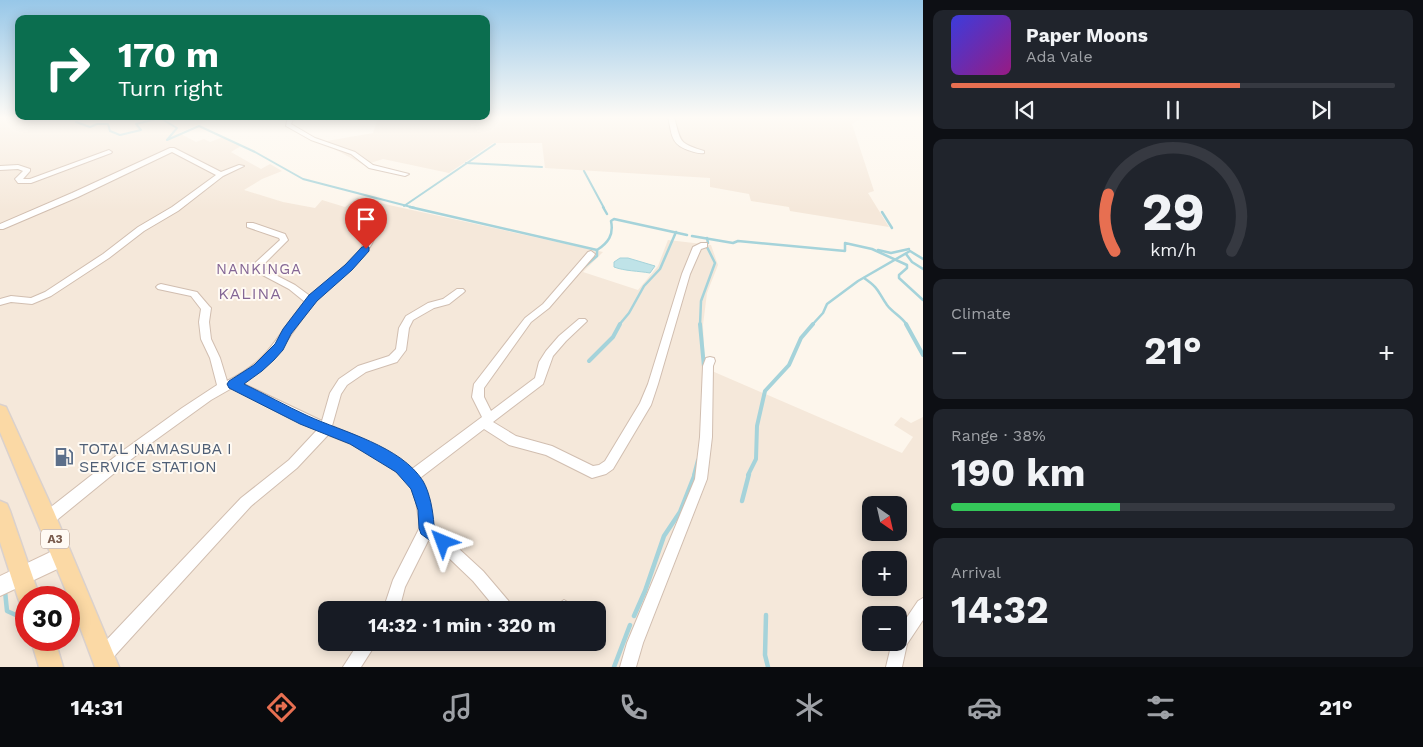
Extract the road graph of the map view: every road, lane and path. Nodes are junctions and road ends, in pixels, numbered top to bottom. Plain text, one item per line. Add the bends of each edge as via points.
1 (338, 148) edge
2 (687, 148) edge
3 (109, 152) dead end
4 (702, 152) dead end
5 (241, 166) dead end
6 (0, 168) edge
7 (405, 174) dead end
8 (222, 175) junction
9 (250, 225) dead end
10 (0, 227) edge
11 (357, 229) dead end
12 (704, 245) dead end
13 (591, 254) dead end
14 (161, 287) dead end
15 (460, 291) dead end
16 (310, 301) junction
17 (0, 302) edge
18 (582, 321) dead end
19 (710, 361) dead end
20 (228, 385) junction
21 (0, 412) edge
22 (487, 421) junction
23 (326, 430) junction
24 (412, 477) junction
25 (0, 512) edge
26 (47, 519) junction
27 (427, 528) junction
28 (61, 557) junction
29 (22, 577) junction
30 (0, 586) edge
31 (25, 586) edge
32 (394, 601) edge
33 (499, 601) edge
34 (923, 606) edge
35 (46, 651) edge
36 (363, 651) edge
37 (105, 662) edge
38 (52, 667) edge
39 (351, 667) edge
40 (628, 667) edge
41 (894, 667) edge

1 - 7 street via 353,153 370,167
2 - 4 street
3 - 6 street via 31,181 19,178 28,170 22,167
5 - 8 street
8 - 10 street via 172,149
8 - 17 street via 48,294 32,301 11,299
9 - 16 street via 282,236 284,240 258,264 258,268
11 - 16 street via 374,232 366,249
12 - 22 street via 698,247 686,274 645,405 609,465 592,472 548,450 513,441
13 - 22 street via 546,306 528,320 478,387 478,397
14 - 20 street via 194,294 206,308 206,339
15 - 23 street via 450,300 432,305 409,318 401,350 393,359 362,369 343,382 336,393
16 - 20 street via 279,347 258,368
18 - 22 street via 549,353 538,381
19 - 40 street via 706,450 700,480
20 - 23 street
20 - 26 street via 129,452
21 - 26 main road, A3
22 - 24 street
23 - 24 street via 355,440 386,457
23 - 37 street via 213,536
24 - 27 street via 423,501
25 - 29 main road
26 - 28 main road, A3
27 - 32 street via 398,585
27 - 33 street
28 - 29 street
28 - 37 main road, A3
29 - 30 street
29 - 31 main road
34 - 41 street via 900,641
35 - 38 main road
36 - 39 street

